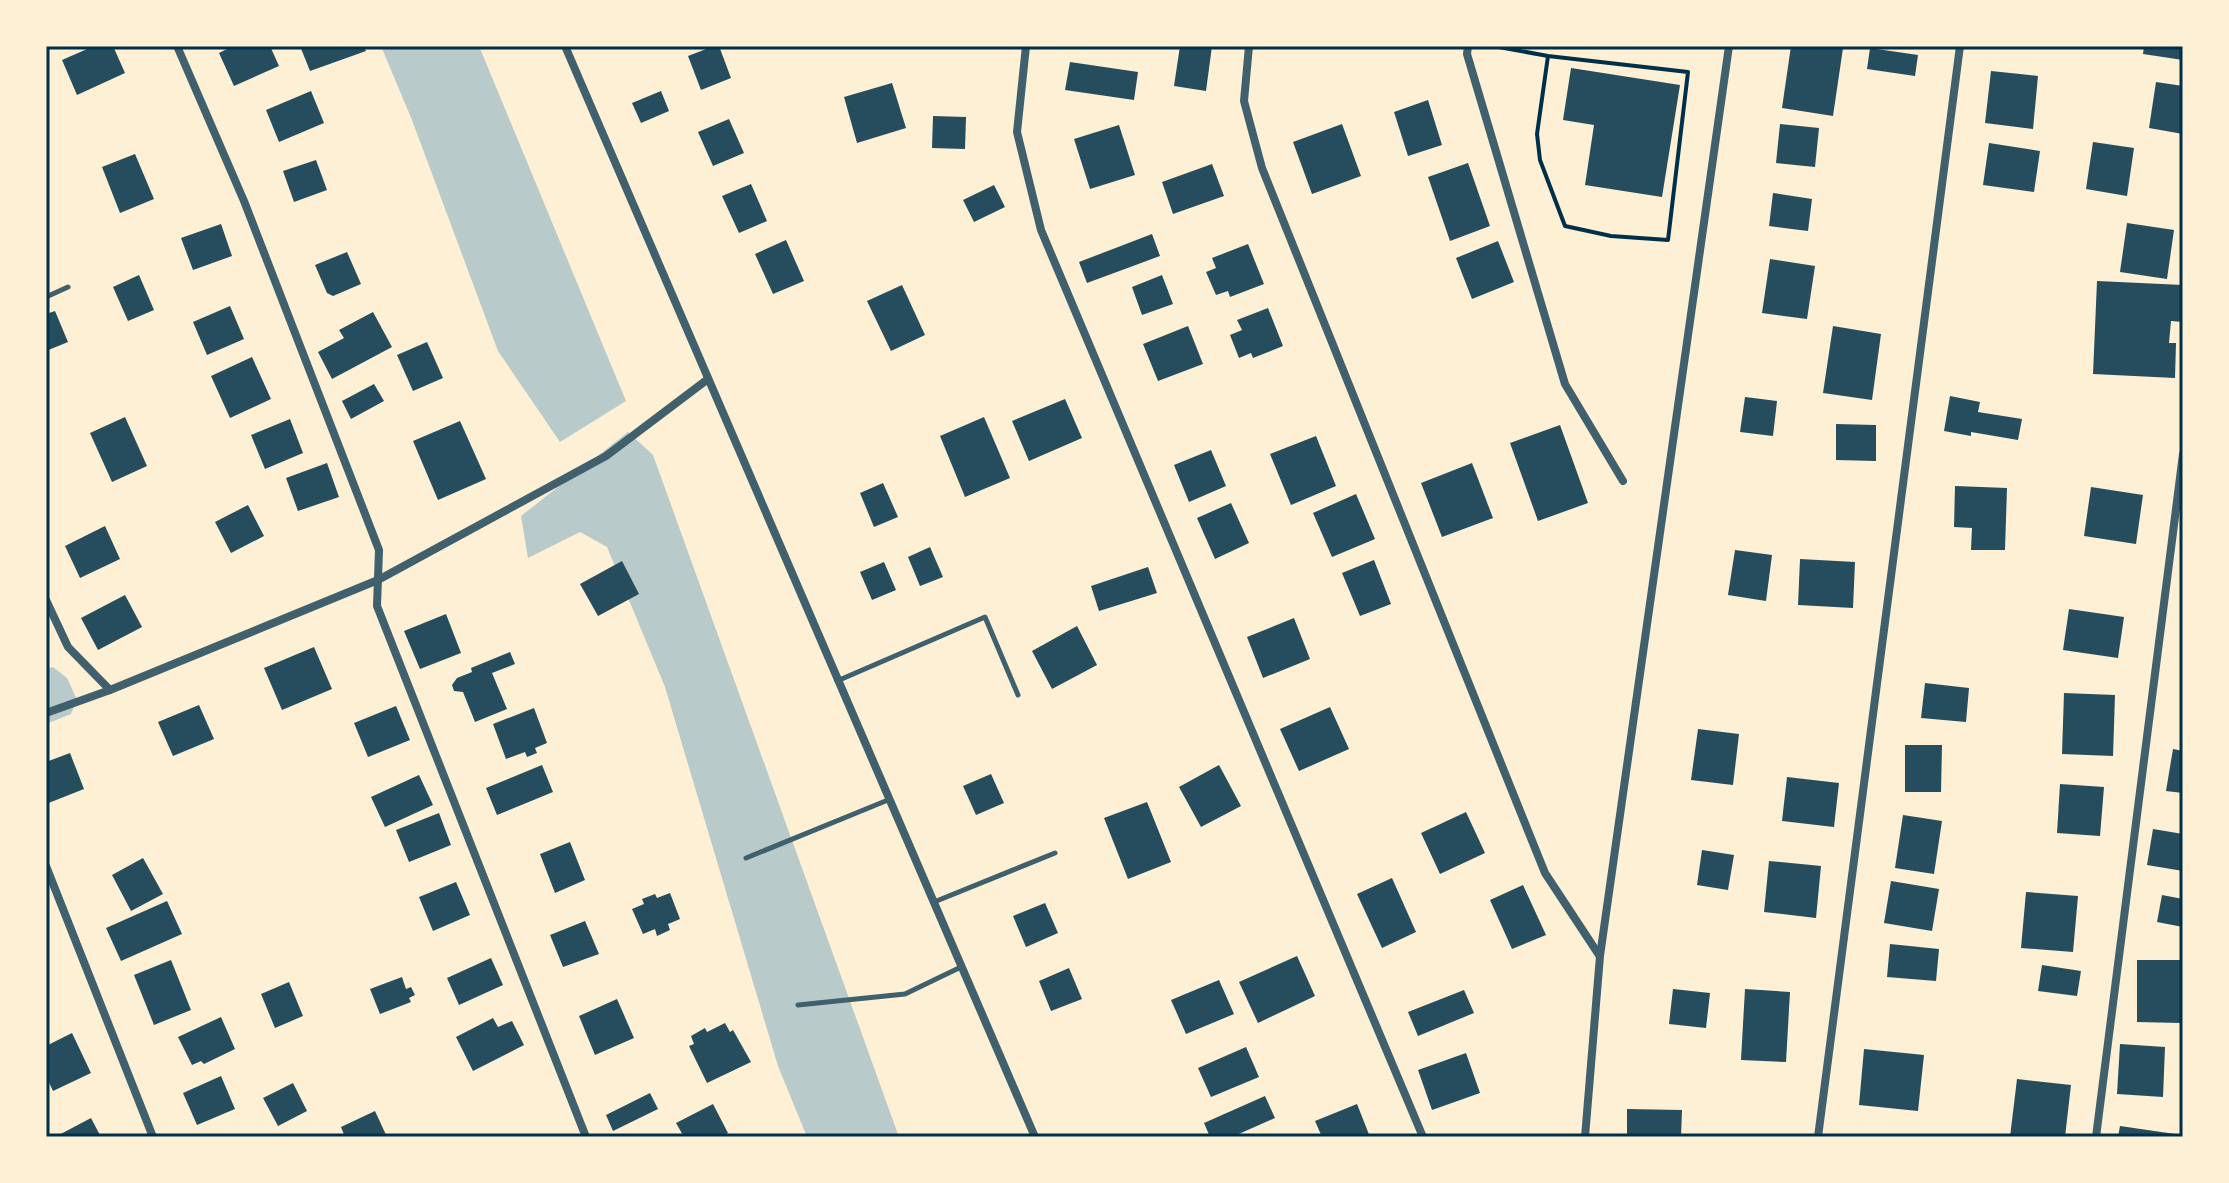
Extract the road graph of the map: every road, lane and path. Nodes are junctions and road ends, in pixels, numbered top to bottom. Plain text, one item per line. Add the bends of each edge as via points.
1 (177, 46) edge
2 (565, 46) edge
3 (1026, 46) edge
4 (1249, 46) edge
5 (1468, 46) edge
6 (1493, 46) edge
7 (1729, 46) edge
8 (1960, 46) edge
9 (1548, 56) junction
10 (68, 287) dead end
11 (46, 297) edge
12 (708, 379) junction
13 (2183, 454) edge
14 (1623, 481) dead end
15 (378, 580) junction
16 (46, 600) edge
17 (837, 681) junction
18 (110, 690) junction
19 (1018, 695) dead end
20 (46, 713) edge
21 (888, 800) junction
22 (1055, 853) dead end
23 (746, 858) dead end
24 (46, 866) edge
25 (933, 902) junction
26 (1600, 956) junction
27 (961, 967) junction
28 (798, 1005) dead end
29 (153, 1137) edge
30 (586, 1137) edge
31 (1035, 1137) edge
32 (1423, 1137) edge
33 (1585, 1137) edge
34 (1818, 1137) edge
35 (2096, 1137) edge

1 - 15 street via 244,201 379,550
2 - 12 street
3 - 32 street via 1017,132 1041,230
4 - 26 street via 1244,101 1262,168 1545,873
5 - 14 street via 1565,384
6 - 9 path
7 - 26 street
8 - 34 street
9 - 9 path via 1537,134 1540,160 1565,226 1668,240 1688,72
10 - 11 lane
12 - 15 street via 606,456
12 - 17 street
13 - 35 street
15 - 18 street
15 - 30 street via 377,606
16 - 18 street via 68,647
17 - 19 lane via 985,617
17 - 21 street
18 - 20 street
21 - 23 lane
21 - 25 street
22 - 25 lane
24 - 29 street
25 - 27 street
26 - 33 street
27 - 28 lane via 905,994
27 - 31 street

